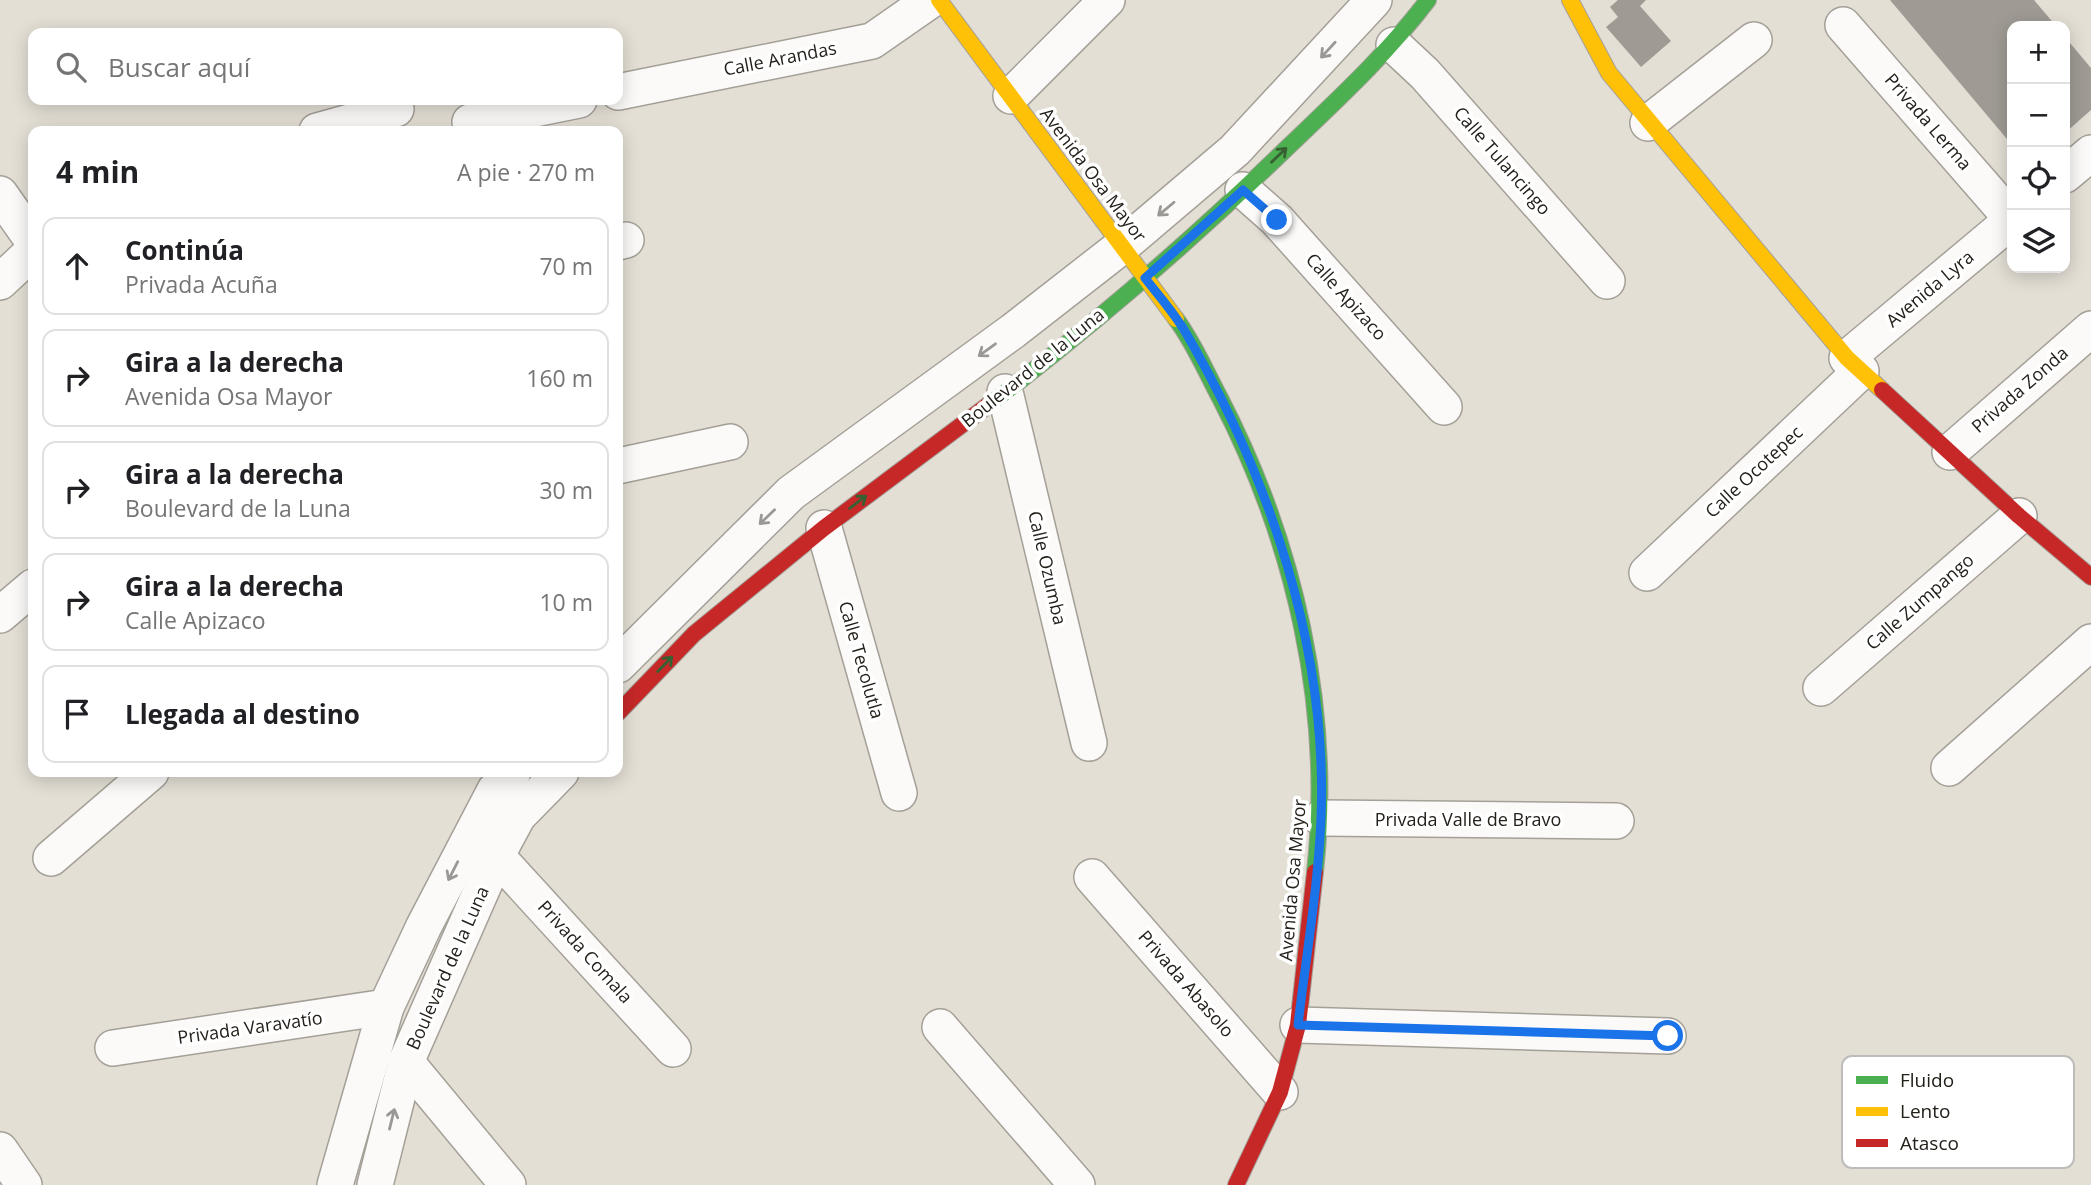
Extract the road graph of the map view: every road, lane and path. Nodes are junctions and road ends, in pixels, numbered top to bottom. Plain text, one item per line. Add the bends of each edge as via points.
1 (931, 0) edge
2 (939, 0) edge
3 (1107, 0) edge
4 (1374, 0) edge
5 (1428, 0) edge
6 (1570, 0) edge
7 (1843, 25) dead end
8 (1754, 40) dead end
9 (1394, 45) junction
10 (623, 91) edge
11 (1011, 96) junction
12 (554, 105) edge
13 (396, 109) dead end
14 (470, 122) dead end
15 (1648, 123) junction
16 (335, 126) edge
17 (2091, 153) edge
18 (2070, 171) edge
19 (1243, 190) junction
20 (0, 194) edge
21 (2007, 214) edge
22 (2007, 225) edge
23 (28, 234) edge
24 (1122, 246) junction
25 (28, 256) edge
26 (1145, 278) junction
27 (1607, 281) dead end
28 (0, 282) edge
29 (2091, 329) edge
30 (1854, 365) junction
31 (1005, 392) junction
32 (914, 403) junction
33 (1444, 407) dead end
34 (941, 440) junction
35 (730, 442) dead end
36 (1950, 452) junction
37 (623, 465) edge
38 (2019, 516) junction
39 (824, 528) junction
40 (727, 556) junction
41 (1647, 573) dead end
42 (2091, 577) edge
43 (753, 587) junction
44 (28, 591) edge
45 (0, 615) edge
46 (2091, 642) edge
47 (623, 660) edge
48 (1821, 688) dead end
49 (623, 708) edge
50 (1089, 743) dead end
51 (1949, 768) dead end
52 (145, 777) edge
53 (556, 777) edge
54 (496, 778) edge
55 (899, 793) dead end
56 (518, 816) junction
57 (1321, 818) junction
58 (1616, 821) dead end
59 (485, 844) junction
60 (51, 858) dead end
61 (1092, 877) dead end
62 (386, 1007) junction
63 (1298, 1025) junction
64 (940, 1027) dead end
65 (1668, 1036) dead end
66 (113, 1048) dead end
67 (673, 1049) dead end
68 (406, 1062) junction
69 (1280, 1092) junction
70 (0, 1150) edge
71 (24, 1185) edge
72 (335, 1185) edge
73 (375, 1185) edge
74 (508, 1185) edge
75 (1077, 1185) edge
76 (1236, 1185) edge

1 - 10 street, Calle Arandas via 872,41
2 - 11 street, Avenida Osa Mayor
3 - 11 street
4 -> 24 street via 1235,150
5 - 9 street, Boulevard de la Luna
6 - 15 street via 1609,73
7 - 21 street, Privada Lerma
8 - 15 street
19 -> 9 street, Boulevard de la Luna
9 - 27 street, Calle Tulancingo via 1425,74
11 - 24 street, Avenida Osa Mayor
12 - 14 street
13 - 16 street
15 - 30 street
17 - 18 street
19 - 26 street, Boulevard de la Luna
19 - 33 street, Calle Apizaco via 1277,220
20 - 23 street
22 - 30 street, Avenida Lyra
24 - 26 street, Avenida Osa Mayor
24 -> 32 street
25 - 28 street
26 - 31 street, Boulevard de la Luna
26 - 57 street, Avenida Osa Mayor via 1185,331 1247,451 1292,578 1317,710
29 - 36 street, Privada Zonda
30 - 36 street
30 - 41 street, Calle Ocotepec
31 - 34 street, Boulevard de la Luna
31 - 50 street, Calle Ozumba
32 - 34 street
32 -> 40 street via 791,493
39 -> 34 street, Boulevard de la Luna
35 - 37 street
36 - 38 street
38 - 42 street
38 - 48 street, Calle Zumpango
39 - 43 street, Boulevard de la Luna
39 - 55 street, Calle Tecolutla
40 - 43 street
40 - 47 street
49 -> 43 street, Boulevard de la Luna via 694,634
44 - 45 street
46 - 51 street
52 - 60 street
53 - 56 street, Boulevard de la Luna
54 - 56 street
54 - 59 street, Boulevard de la Luna
56 - 59 street, Boulevard de la Luna
57 - 58 street, Privada Valle de Bravo
57 - 63 street, Avenida Osa Mayor
59 -> 62 street, Boulevard de la Luna
59 - 67 street, Privada Comala
59 - 68 street, Boulevard de la Luna
61 - 69 street, Privada Abasolo
62 - 66 street, Privada Varavatío
62 - 72 street, Boulevard de la Luna
63 - 65 street
63 - 69 street, Avenida Osa Mayor
64 - 75 street
73 -> 68 street, Boulevard de la Luna
68 - 74 street
69 - 76 street, Avenida Osa Mayor
70 - 71 street

